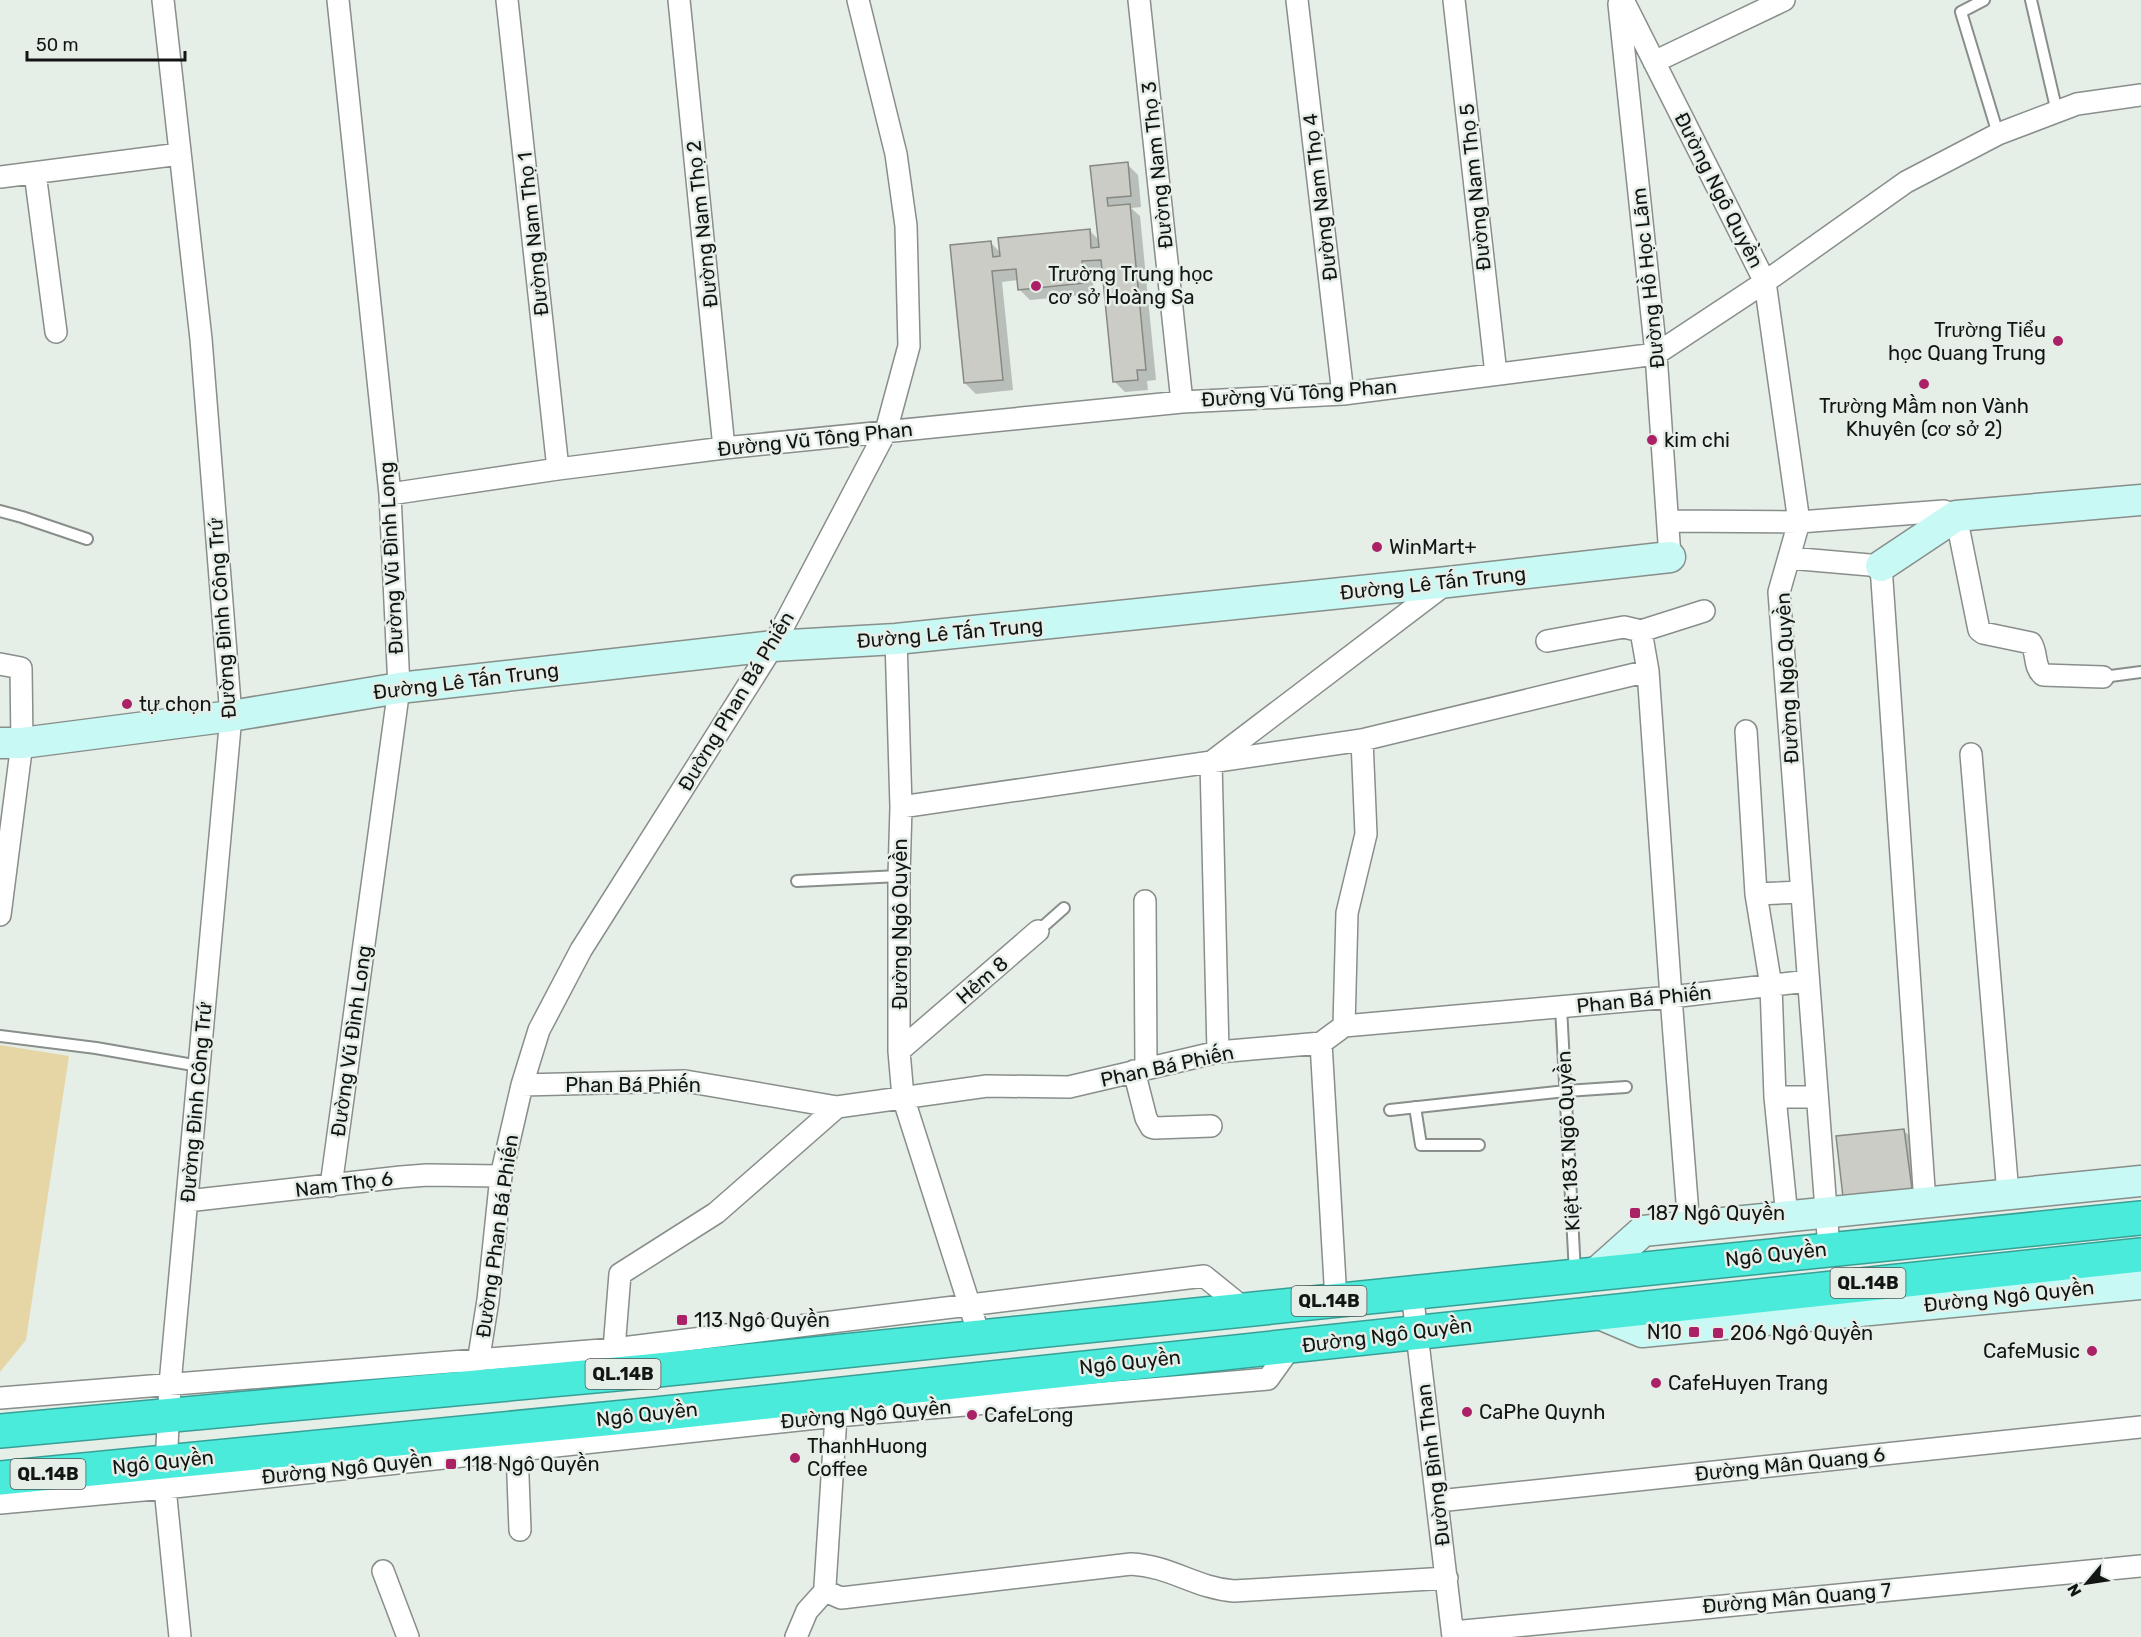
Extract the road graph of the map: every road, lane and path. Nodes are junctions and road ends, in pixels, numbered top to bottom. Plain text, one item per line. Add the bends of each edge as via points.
1 (162, 0) edge
2 (338, 0) edge
3 (507, 0) edge
4 (679, 0) edge
5 (858, 0) edge
6 (1139, 0) edge
7 (1297, 0) edge
8 (1454, 0) edge
9 (1621, 0) edge
10 (1784, 0) edge
11 (1984, 0) edge
12 (2031, 0) edge
13 (1654, 62) junction
14 (2141, 95) edge
15 (2057, 112) junction
16 (1998, 134) junction
17 (180, 154) junction
18 (35, 173) junction
19 (0, 177) edge
20 (1765, 282) junction
21 (56, 332) dead end
22 (1656, 354) junction
23 (1496, 374) junction
24 (1343, 394) junction
25 (1182, 402) junction
26 (886, 431) junction
27 (724, 448) junction
28 (558, 469) junction
29 (390, 494) junction
30 (2141, 500) edge
31 (0, 512) edge
32 (1956, 516) junction
33 (1668, 521) junction
34 (1799, 522) junction
35 (87, 539) dead end
36 (1670, 557) joint
37 (1788, 558) junction
38 (1881, 566) junction
39 (1448, 582) junction
40 (1704, 611) dead end
41 (1641, 631) junction
42 (896, 639) junction
43 (1547, 641) dead end
44 (773, 646) junction
45 (0, 664) edge
46 (1648, 671) junction
47 (2141, 672) edge
48 (2103, 677) joint
49 (399, 688) junction
50 (231, 716) junction
51 (1746, 730) dead end
52 (1362, 740) junction
53 (11, 743) edge
54 (1971, 754) dead end
55 (1211, 762) junction
56 (901, 807) junction
57 (899, 876) junction
58 (797, 881) dead end
59 (1802, 892) junction
60 (1756, 894) junction
61 (1145, 901) dead end
62 (1064, 908) dead end
63 (0, 915) edge
64 (1038, 931) joint
65 (1808, 981) junction
66 (1771, 986) junction
67 (1671, 997) junction
68 (1561, 1007) junction
69 (1344, 1026) junction
70 (0, 1036) edge
71 (1321, 1043) junction
72 (899, 1051) junction
73 (1218, 1052) junction
74 (199, 1066) junction
75 (1140, 1070) junction
76 (522, 1085) junction
77 (1626, 1087) dead end
78 (1566, 1091) junction
79 (903, 1097) junction
80 (1775, 1097) junction
81 (1817, 1097) junction
82 (837, 1107) junction
83 (1415, 1107) junction
84 (1390, 1110) dead end
85 (1211, 1126) dead end
86 (1479, 1145) dead end
87 (501, 1176) junction
88 (2141, 1180) edge
89 (331, 1186) junction
90 (2008, 1194) junction
91 (187, 1201) junction
92 (1924, 1203) junction
93 (1826, 1214) junction
94 (1787, 1217) junction
95 (2141, 1218) edge
96 (1689, 1227) junction
97 (1829, 1249) junction
98 (2141, 1255) edge
99 (1586, 1274) junction
100 (2141, 1284) edge
101 (1412, 1292) junction
102 (1336, 1300) junction
103 (969, 1305) junction
104 (1246, 1310) junction
105 (1595, 1312) junction
106 (1417, 1331) junction
107 (980, 1338) junction
108 (1293, 1344) junction
109 (614, 1349) junction
110 (476, 1373) junction
111 (170, 1384) junction
112 (0, 1398) edge
113 (836, 1416) junction
114 (168, 1417) junction
115 (2141, 1427) edge
116 (0, 1431) edge
117 (517, 1450) junction
118 (166, 1475) junction
119 (0, 1478) edge
120 (1438, 1501) junction
121 (0, 1503) edge
122 (520, 1530) dead end
123 (2141, 1566) edge
124 (383, 1571) dead end
125 (1447, 1578) junction
126 (825, 1591) junction
127 (1453, 1634) edge
128 (180, 1637) edge
129 (408, 1637) edge
130 (796, 1637) edge

1 - 17 street, Đường Đinh Công Trứ
2 - 29 street, Đường Vũ Đình Long
3 - 28 street, Đường Nam Thọ 1
4 - 27 street, Đường Nam Thọ 2
5 - 26 street, Đường Phan Bá Phiến via 896,154 906,226 909,346
6 - 25 street, Đường Nam Thọ 3
7 - 24 street, Đường Nam Thọ 4
8 - 23 street, Đường Nam Thọ 5
9 - 13 street, Đường Ngô Quyền
9 - 22 street, Đường Hồ Học Lãm
10 - 13 street
11 - 16 lane via 1961,12
12 - 15 lane
13 - 20 street, Đường Ngô Quyền
14 - 15 street, Đường Vũ Tông Phan via 2077,104
15 - 16 street, Đường Vũ Tông Phan
16 - 20 street, Đường Vũ Tông Phan via 1906,182
17 - 18 street
17 - 50 street, Đường Đinh Công Trứ via 204,373
18 - 19 street
18 - 21 street
20 - 22 street, Đường Vũ Tông Phan
20 - 34 street, Đường Ngô Quyền
22 - 23 street, Đường Vũ Tông Phan
22 - 33 street, Đường Hồ Học Lãm
23 - 24 street, Đường Vũ Tông Phan
24 - 25 street, Đường Vũ Tông Phan
25 - 26 street, Đường Vũ Tông Phan
26 - 27 street, Đường Vũ Tông Phan
26 - 44 street, Đường Phan Bá Phiến
27 - 28 street, Đường Vũ Tông Phan
28 - 29 street, Đường Vũ Tông Phan
29 - 49 street, Đường Vũ Đình Long
30 - 32 street
31 - 35 lane
32 - 34 street via 1937,511
32 - 38 street
32 - 48 street via 1979,630 2031,643 2037,669 2043,675
33 - 34 street
33 - 36 street, Đường Hồ Học Lãm
34 - 37 street, Đường Ngô Quyền
36 - 39 street, Đường Lê Tấn Trung
37 - 38 street
37 - 59 street, Đường Ngô Quyền via 1779,592
38 - 92 street
39 - 42 street, Đường Lê Tấn Trung
39 - 55 street
40 - 41 street
41 - 43 street via 1624,627
41 - 46 street
42 - 44 street, Đường Lê Tấn Trung
42 - 56 street, Đường Ngô Quyền
44 - 49 street, Đường Lê Tấn Trung
44 - 76 street, Đường Phan Bá Phiến via 581,950 539,1030
45 - 53 street via 21,668
46 - 52 street
46 - 67 street
47 - 48 lane
49 - 50 street, Đường Lê Tấn Trung
49 - 89 street, Đường Vũ Đình Long
50 - 53 street, Đường Lê Tấn Trung
50 - 74 street, Đường Đinh Công Trứ
51 - 60 street
52 - 55 street
52 - 69 street via 1366,834 1347,913
53 - 63 street
54 - 90 street
55 - 56 street
55 - 73 street
56 - 57 street, Đường Ngô Quyền
57 - 58 lane
57 - 72 street, Đường Ngô Quyền
59 - 60 street
59 - 65 street, Đường Ngô Quyền
60 - 66 street
61 - 75 street
62 - 64 lane, Hẻm 8
64 - 72 street, Hẻm 8
65 - 66 street, Phan Bá Phiến
65 - 81 street, Đường Ngô Quyền
66 - 67 street, Phan Bá Phiến
66 - 80 street
67 - 68 street, Phan Bá Phiến
67 - 96 street
68 - 69 street, Phan Bá Phiến
68 - 78 lane, Kiệt 183 Ngô Quyền
69 - 71 street
70 - 74 lane
71 - 73 street, Phan Bá Phiến
71 - 102 street, Đường Ngô Quyền
72 - 79 street, Đường Ngô Quyền
73 - 75 street, Phan Bá Phiến
74 - 91 street, Đường Đinh Công Trứ
75 - 79 street, Phan Bá Phiến via 1070,1087 987,1086
75 - 85 street via 1146,1118 1151,1127
76 - 82 street, Phan Bá Phiến via 685,1081
76 - 87 street, Đường Phan Bá Phiến
77 - 78 lane
78 - 83 lane
78 - 99 lane, Kiệt 183 Ngô Quyền
79 - 82 street, Phan Bá Phiến
79 - 103 street, Đường Ngô Quyền
80 - 81 street
80 - 94 street
81 - 93 street, Đường Ngô Quyền
82 - 109 street via 716,1212 620,1274
83 - 84 lane
83 - 86 lane via 1421,1145
87 - 89 street, Nam Thọ 6 via 427,1175
87 - 110 street, Đường Phan Bá Phiến
88 - 90 street
89 - 91 street, Nam Thọ 6
90 - 92 street
91 - 111 street, Đường Đinh Công Trứ
92 - 93 street
93 - 94 street
93 - 97 street, Đường Ngô Quyền
94 - 96 street
95 - 97 highway, Ngô Quyền / QL.14B
96 - 99 street via 1643,1231
97 - 99 highway, Ngô Quyền / QL.14B
98 - 105 highway, Ngô Quyền / QL.14B
99 - 101 highway, Ngô Quyền / QL.14B
100 - 105 street, Đường Ngô Quyền via 1642,1332
101 - 102 highway, Đường Ngô Quyền / QL.14B
101 - 106 street, Đường Bình Than
102 - 104 highway, Đường Ngô Quyền / QL.14B
103 - 104 street via 1204,1276
103 - 107 street, Đường Ngô Quyền
103 - 109 street
104 - 107 highway, Ngô Quyền / QL.14B
105 - 106 highway, Đường Ngô Quyền / QL.14B
106 - 108 highway, Đường Ngô Quyền / QL.14B
106 - 120 street, Đường Bình Than
107 - 110 highway, Ngô Quyền / QL.14B
108 - 113 street, Đường Ngô Quyền via 1268,1379
108 - 118 highway, Ngô Quyền / QL.14B via 658,1413
109 - 110 street
110 - 111 street
110 - 114 highway, Ngô Quyền / QL.14B
111 - 112 street
111 - 114 street, Đường Đinh Công Trứ
113 - 117 street, Đường Ngô Quyền
113 - 126 street
114 - 116 highway, Ngô Quyền / QL.14B
114 - 118 street, Đường Đinh Công Trứ
115 - 120 street, Đường Mân Quang 6
117 - 118 street, Đường Ngô Quyền
117 - 122 street
118 - 119 highway, Ngô Quyền / QL.14B
118 - 121 street, Đường Ngô Quyền
118 - 128 street, Đường Đinh Công Trứ
120 - 125 street, Đường Bình Than
123 - 127 street, Đường Mân Quang 7
124 - 129 street
125 - 126 street via 1234,1591 1205,1586 1164,1568 1131,1564 841,1598
125 - 127 street, Đường Bình Than
126 - 130 street via 807,1611

